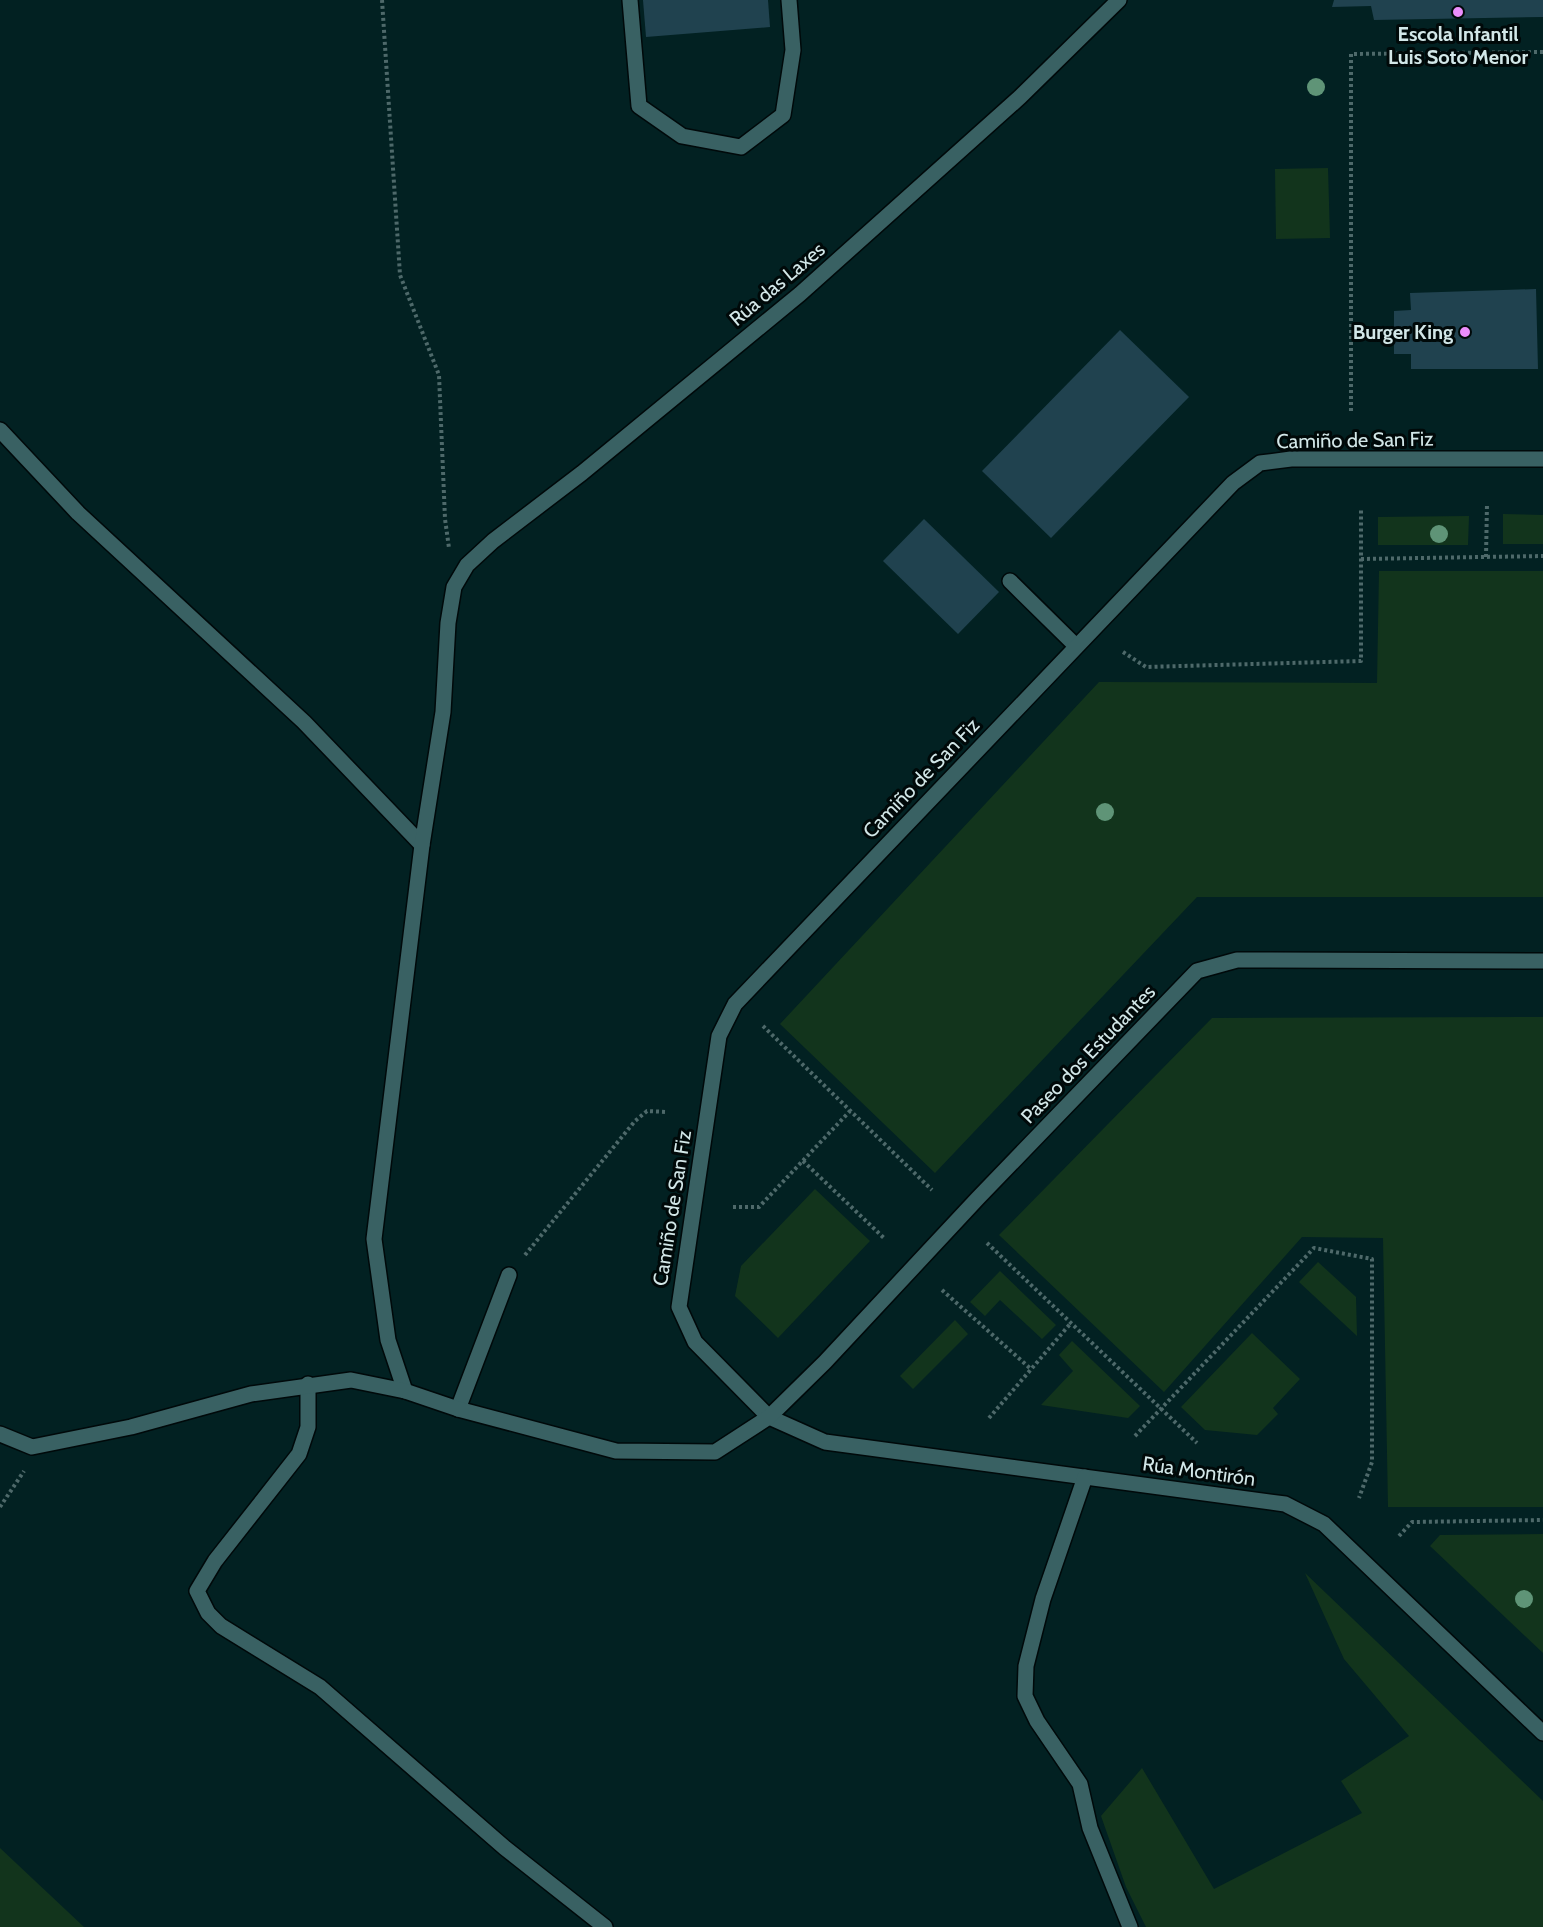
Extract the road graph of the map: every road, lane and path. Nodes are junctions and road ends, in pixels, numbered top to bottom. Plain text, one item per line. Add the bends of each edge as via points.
1 (382, 0) edge
2 (630, 0) edge
3 (789, 0) edge
4 (1119, 0) edge
5 (1543, 52) edge
6 (1351, 411) dead end
7 (0, 430) edge
8 (1543, 459) edge
9 (1487, 504) dead end
10 (1361, 508) dead end
11 (1543, 556) edge
12 (1486, 557) junction
13 (1361, 559) junction
14 (1010, 581) dead end
15 (454, 587) junction
16 (1076, 646) junction
17 (1123, 652) dead end
18 (422, 845) junction
19 (1543, 961) edge
20 (763, 1026) dead end
21 (850, 1111) junction
22 (667, 1112) dead end
23 (802, 1161) junction
24 (932, 1190) dead end
25 (733, 1207) dead end
26 (885, 1239) dead end
27 (987, 1243) dead end
28 (509, 1275) joint
29 (942, 1290) dead end
30 (1071, 1323) junction
31 (1031, 1369) junction
32 (308, 1384) junction
33 (405, 1391) junction
34 (1161, 1408) junction
35 (458, 1409) junction
36 (769, 1417) junction
37 (989, 1418) dead end
38 (0, 1434) edge
39 (1135, 1436) dead end
40 (1197, 1443) dead end
41 (40, 1445) junction
42 (1085, 1477) junction
43 (1359, 1498) dead end
44 (0, 1507) edge
45 (1543, 1520) edge
46 (1399, 1536) dead end
47 (1543, 1733) edge
48 (605, 1927) edge
49 (1130, 1927) edge

1 - 15 path via 400,275 439,375 445,519
2 - 3 street via 639,105 682,136 741,147 783,115 793,50
4 - 15 street, Rúa das Laxes via 1020,97 800,294 493,541 467,565
5 - 6 path via 1351,54
7 - 18 street via 78,513 303,722
8 - 16 street, Camiño de San Fiz via 1291,459 1260,463 1233,483
9 - 12 path
10 - 13 path
11 - 12 path
12 - 13 path
13 - 17 path via 1361,662 1146,667
14 - 16 street
15 - 18 street via 443,712
16 - 36 street, Camiño de San Fiz via 735,1004 719,1036 678,1307 695,1342
18 - 33 street via 374,1239 388,1340
19 - 36 street, Paseo dos Estudantes via 1237,960 1197,971
20 - 21 path
21 - 23 path
21 - 24 path
22 - 28 path via 647,1111 635,1121
23 - 25 path via 759,1207
23 - 26 path
27 - 30 path
28 - 35 street
29 - 31 path
30 - 31 path
30 - 34 path
31 - 37 path
32 - 33 street, Paseo dos Estudantes via 351,1380
32 - 41 street, Paseo dos Estudantes
32 - 48 street via 308,1427 299,1454 215,1561 197,1591 208,1613 221,1626 320,1687 505,1848
33 - 35 street, Paseo dos Estudantes
34 - 39 path
34 - 40 path
34 - 43 path via 1314,1248 1372,1259 1372,1462
35 - 36 street, Paseo dos Estudantes via 616,1451 715,1452
36 - 42 street, Rúa Montirón via 825,1442
38 - 41 street via 32,1447
41 - 44 path
42 - 47 street, Rúa Montirón via 1285,1504 1324,1524
42 - 49 street via 1043,1599 1026,1666 1025,1696 1037,1721 1080,1784 1090,1828
45 - 46 path via 1412,1522

